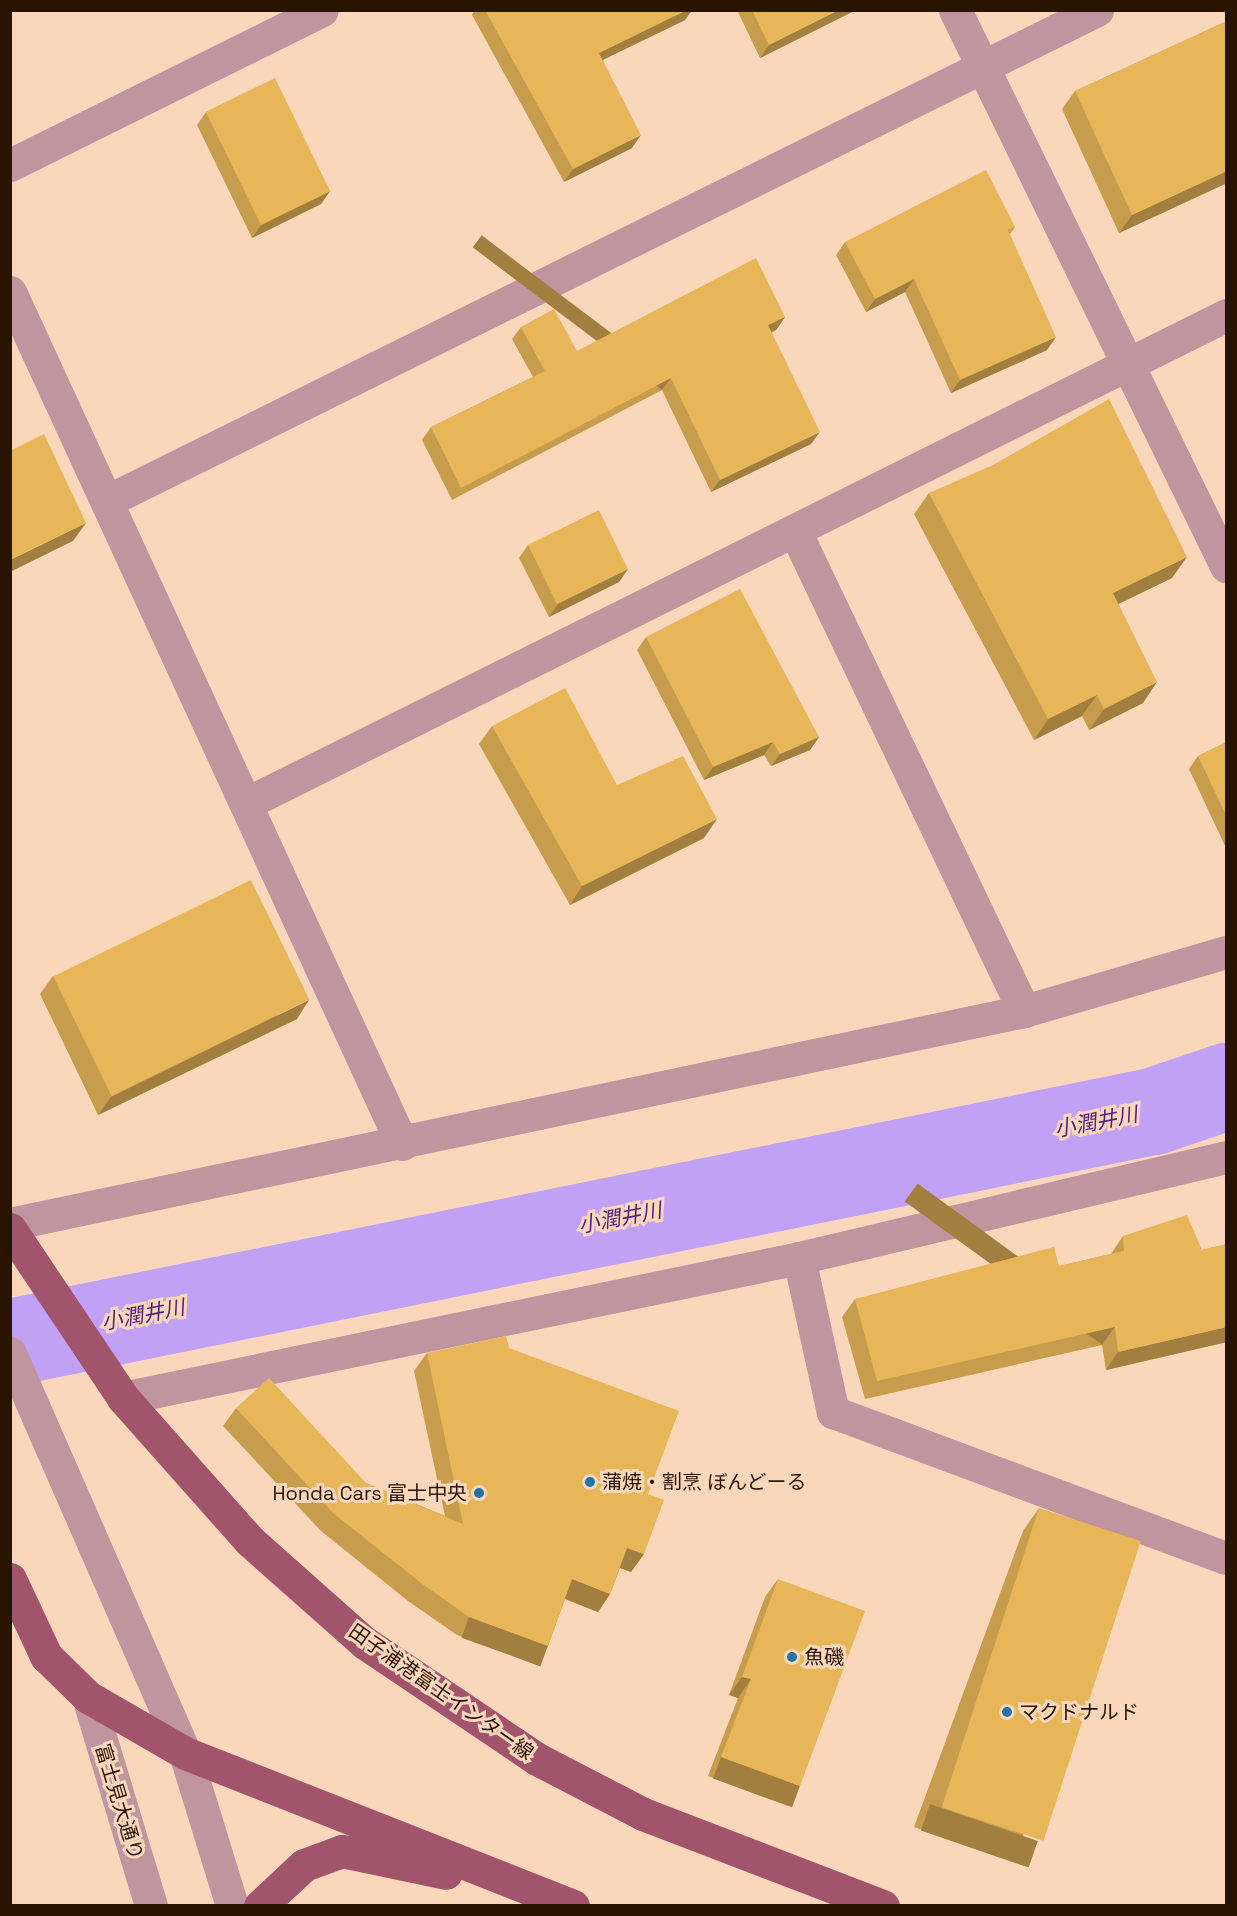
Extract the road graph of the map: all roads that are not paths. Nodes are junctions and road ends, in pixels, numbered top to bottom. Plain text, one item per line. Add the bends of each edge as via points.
1 (322, 10) edge
2 (955, 10) edge
3 (1097, 10) edge
4 (982, 67) junction
5 (10, 165) edge
6 (10, 292) edge
7 (1227, 315) edge
8 (1128, 363) junction
9 (109, 500) junction
10 (796, 533) junction
11 (1227, 566) edge
12 (249, 802) junction
13 (1227, 952) edge
14 (1024, 1011) junction
15 (402, 1144) junction
16 (1227, 1157) edge
17 (10, 1224) edge
18 (10, 1229) edge
19 (799, 1258) junction
20 (10, 1353) edge
21 (123, 1398) junction
22 (1227, 1558) edge
23 (10, 1579) edge
24 (88, 1698) junction
25 (185, 1753) junction
26 (533, 1891) junction
27 (151, 1905) edge
28 (232, 1905) edge
29 (260, 1905) edge
30 (573, 1905) edge
31 (883, 1905) edge

1 - 5 street
2 - 4 street
3 - 4 street
4 - 8 street
4 - 9 street
6 - 9 street
7 - 8 street
8 - 10 street
8 - 11 street
9 - 12 street
10 - 12 street
10 - 14 street
12 - 15 street
13 - 14 street
14 - 15 street
15 - 17 street
16 - 19 street
18 - 21 main road, 田子浦港富士インター線
19 - 21 street
19 - 22 street via 833,1412
20 - 25 street
21 - 31 main road, 田子浦港富士インター線 via 250,1541 365,1643 537,1759 643,1814
23 - 24 main road via 46,1656
24 - 25 main road
24 - 27 street, 富士見大通り
25 - 26 main road
25 - 28 street
26 - 29 main road via 342,1851 304,1865
26 - 30 main road

